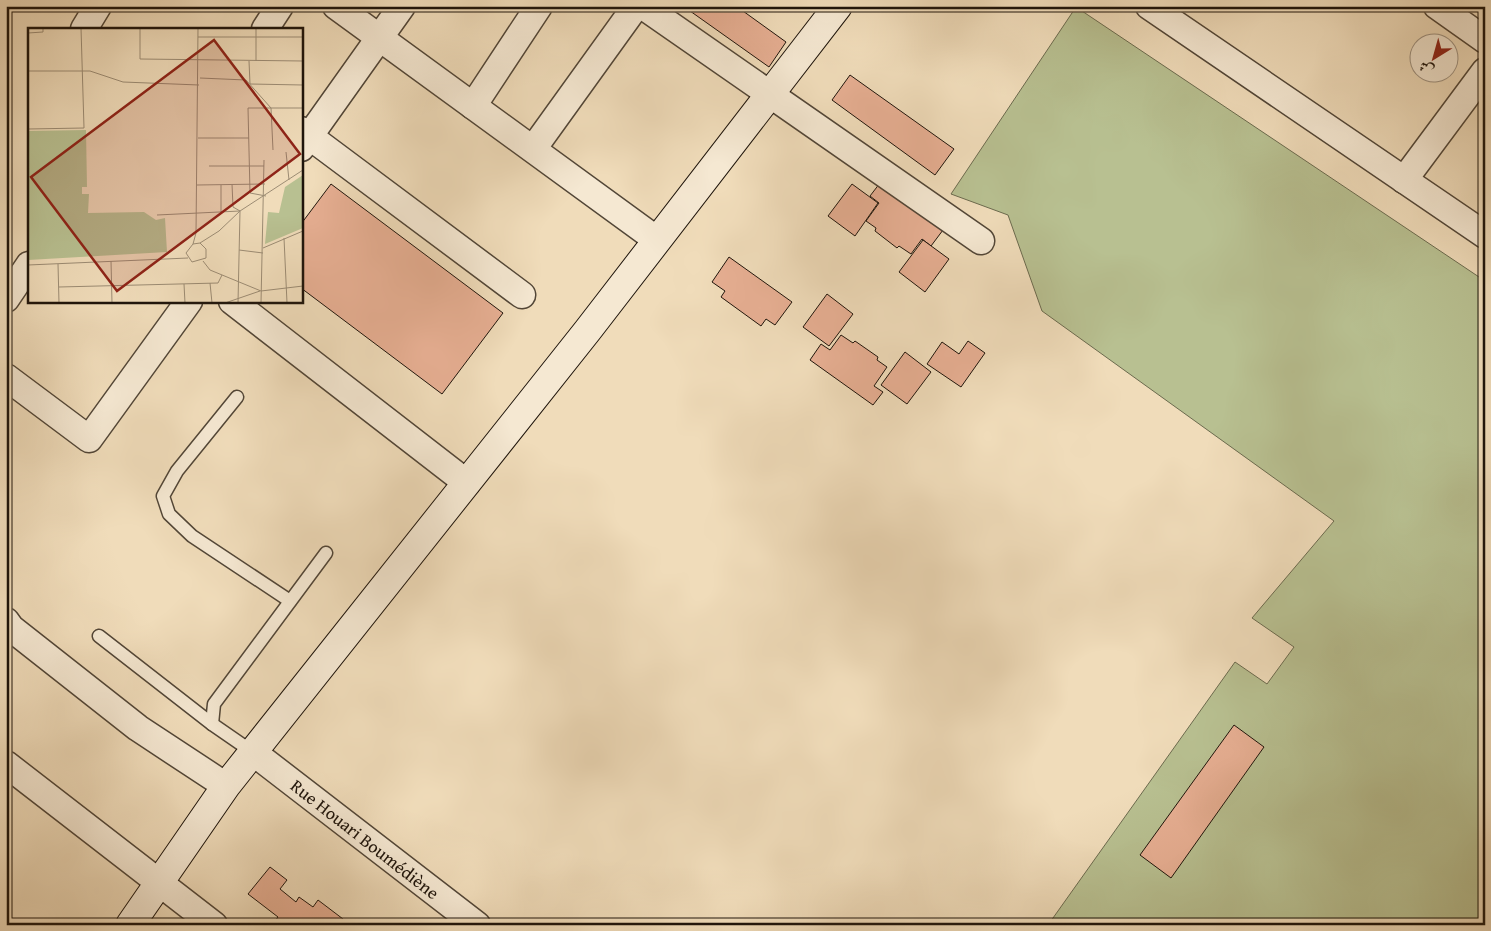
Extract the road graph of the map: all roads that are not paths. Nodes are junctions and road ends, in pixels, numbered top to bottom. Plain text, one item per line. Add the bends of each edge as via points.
1 (98, 6) edge
2 (280, 6) edge
3 (336, 6) edge
4 (402, 6) edge
5 (539, 6) edge
6 (636, 6) edge
7 (643, 6) edge
8 (838, 6) edge
9 (1149, 6) edge
10 (1437, 6) edge
11 (85, 28) edge
12 (266, 28) edge
13 (380, 38) junction
14 (1485, 40) edge
15 (1485, 71) edge
16 (770, 94) junction
17 (473, 106) junction
18 (304, 138) edge
19 (533, 149) junction
20 (1404, 180) junction
21 (1485, 235) edge
22 (657, 240) junction
23 (981, 241) dead end
24 (28, 267) edge
25 (522, 295) dead end
26 (6, 299) edge
27 (188, 302) edge
28 (233, 302) edge
29 (6, 377) edge
30 (236, 396) dead end
31 (467, 482) junction
32 (326, 553) dead end
33 (290, 601) junction
34 (6, 621) edge
35 (99, 636) dead end
36 (212, 724) junction
37 (254, 753) junction
38 (6, 764) edge
39 (226, 786) junction
40 (159, 881) junction
41 (130, 925) edge
42 (214, 925) edge
43 (477, 925) edge

1 - 11 street
2 - 12 street
3 - 13 street
4 - 13 street
5 - 17 street
6 - 19 street
7 - 16 street
8 - 16 street
9 - 20 street
10 - 14 street
13 - 17 street
13 - 18 street
15 - 20 street
16 - 22 street
16 - 23 street
17 - 19 street
18 - 25 street
19 - 22 street
20 - 21 street
22 - 31 street
24 - 26 street
27 - 29 street via 89,439
28 - 31 street
30 - 33 lane via 178,471 163,496 169,514 192,536
31 - 37 street
32 - 33 lane
33 - 36 lane via 214,704
34 - 39 street via 138,728
35 - 36 lane
36 - 37 lane
37 - 39 street
37 - 43 street, Rue Houari Boumédiène
38 - 40 street
39 - 40 street
40 - 41 street
40 - 42 street

